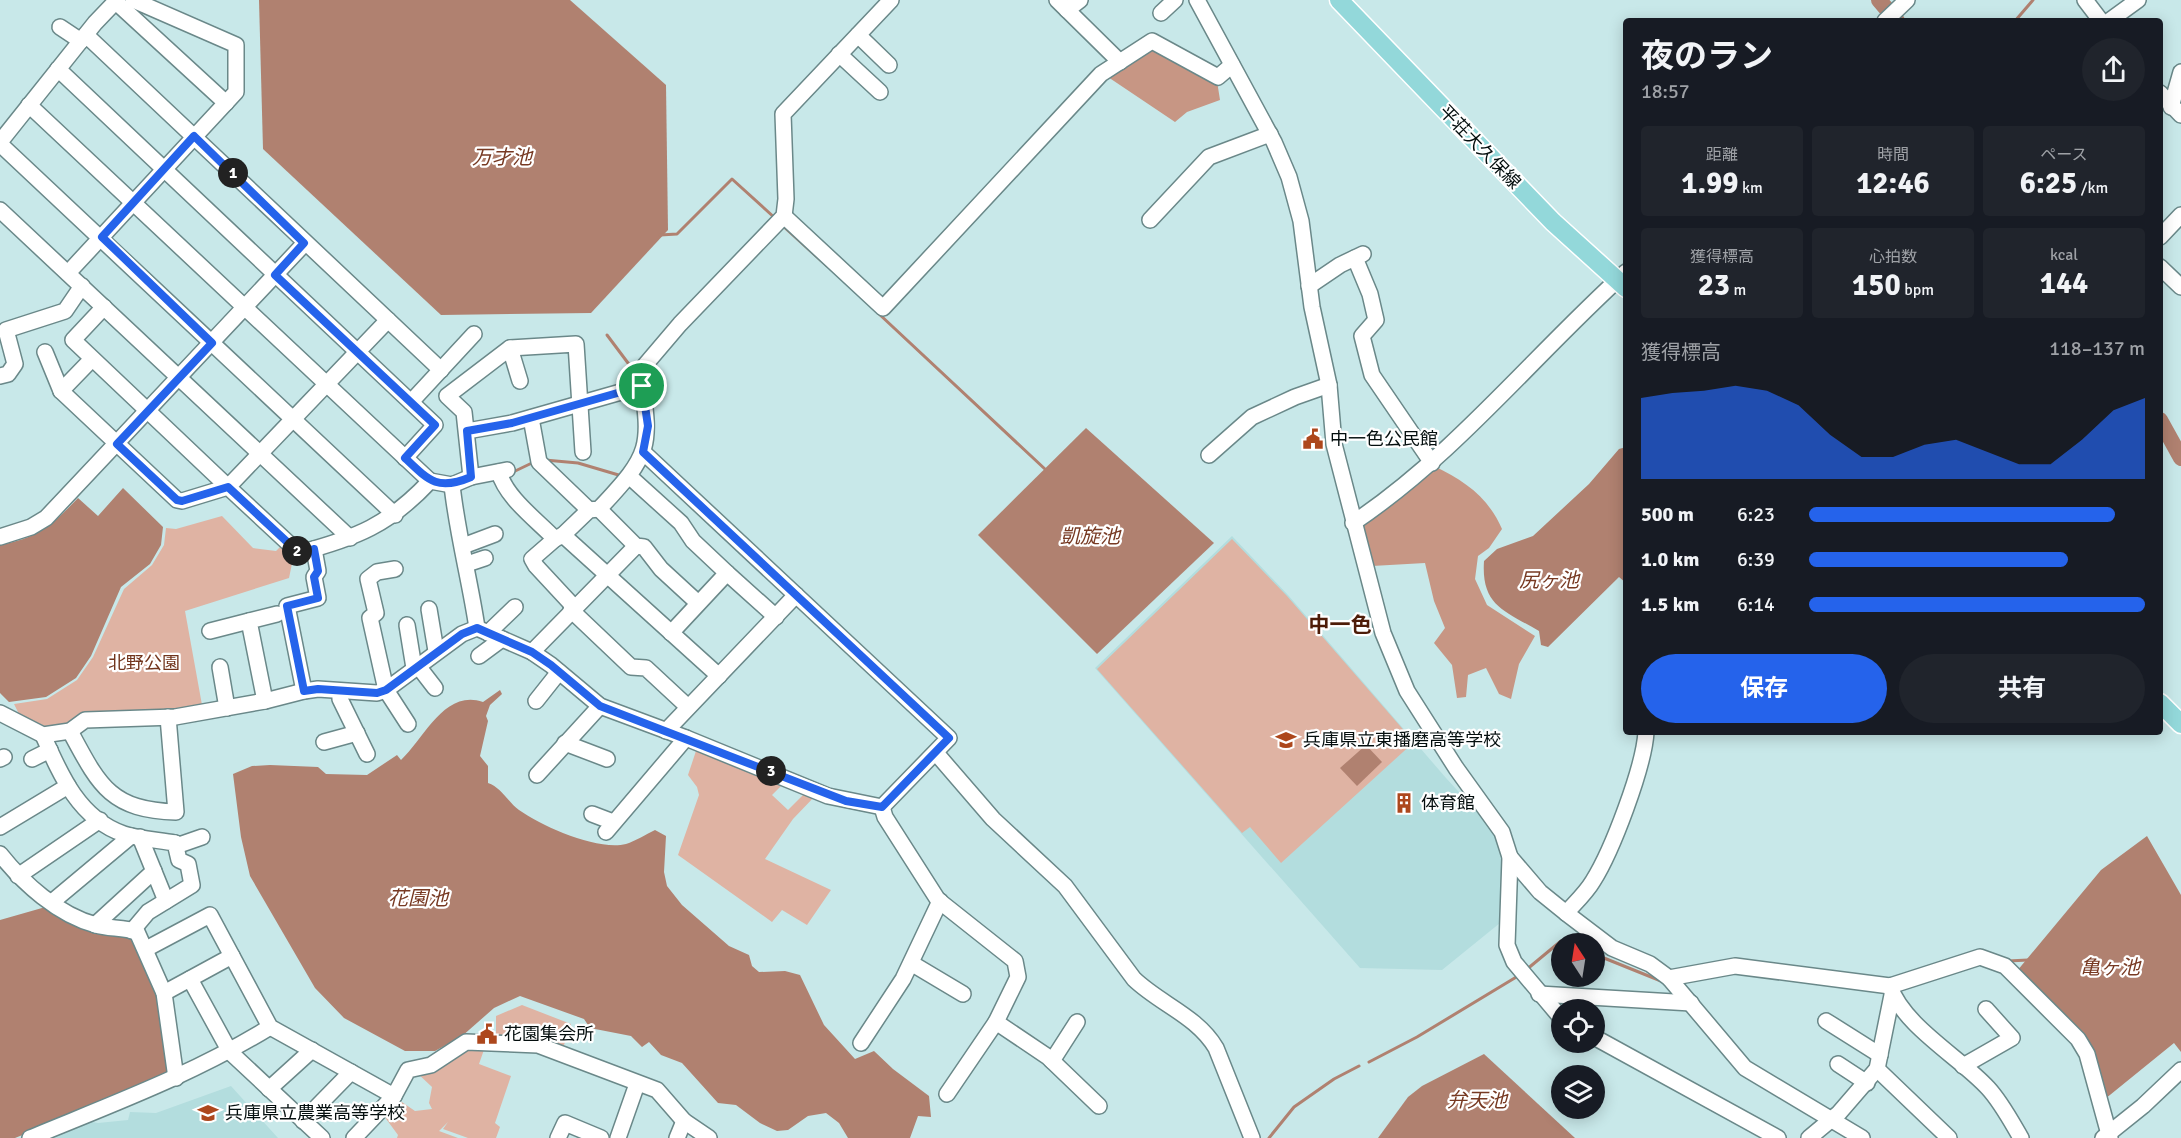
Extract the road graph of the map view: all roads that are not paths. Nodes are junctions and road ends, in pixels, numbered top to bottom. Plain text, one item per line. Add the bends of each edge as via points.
1 (132, 0) edge
2 (891, 0) edge
3 (1080, 0) edge
4 (1175, 0) edge
5 (1197, 0) edge
6 (1339, 0) edge
7 (2085, 0) edge
8 (2138, 0) edge
9 (117, 1) edge
10 (1905, 1) edge
11 (1062, 5) edge
12 (1161, 13) dead end
13 (1888, 18) edge
14 (2099, 18) edge
15 (2113, 18) edge
16 (60, 27) dead end
17 (858, 35) junction
18 (83, 38) junction
19 (839, 54) junction
20 (1120, 62) junction
21 (889, 65) dead end
22 (1232, 65) junction
23 (58, 69) junction
24 (2181, 72) edge
25 (880, 92) dead end
26 (2163, 96) edge
27 (226, 103) junction
28 (29, 105) junction
29 (2176, 111) edge
30 (1270, 134) junction
31 (194, 136) junction
32 (0, 143) edge
33 (164, 171) junction
34 (134, 204) junction
35 (0, 210) edge
36 (2181, 215) edge
37 (784, 216) junction
38 (1150, 220) dead end
39 (2163, 234) edge
40 (102, 237) junction
41 (304, 243) junction
42 (2163, 270) edge
43 (68, 273) junction
44 (275, 275) junction
45 (1623, 280) edge
46 (82, 286) junction
47 (1309, 286) junction
48 (2181, 287) edge
49 (104, 307) junction
50 (245, 307) junction
51 (388, 320) junction
52 (474, 334) dead end
53 (212, 343) junction
54 (510, 348) junction
55 (45, 352) dead end
56 (357, 352) junction
57 (92, 359) junction
58 (441, 369) junction
59 (0, 376) edge
60 (180, 377) junction
61 (520, 381) dead end
62 (327, 384) junction
63 (642, 386) junction
64 (1329, 386) junction
65 (61, 391) junction
66 (411, 402) junction
67 (580, 404) junction
68 (147, 412) junction
69 (531, 418) junction
70 (293, 420) junction
71 (467, 431) junction
72 (117, 444) junction
73 (584, 452) dead end
74 (643, 452) junction
75 (261, 454) junction
76 (1209, 455) dead end
77 (405, 458) junction
78 (1432, 463) junction
79 (629, 476) junction
80 (471, 477) junction
81 (430, 481) junction
82 (452, 485) junction
83 (228, 487) junction
84 (594, 509) junction
85 (395, 515) junction
86 (1353, 523) junction
87 (495, 534) dead end
88 (0, 537) edge
89 (559, 537) junction
90 (350, 538) junction
91 (463, 546) junction
92 (636, 546) junction
93 (314, 549) junction
94 (485, 558) dead end
95 (467, 564) junction
96 (395, 569) dead end
97 (727, 573) junction
98 (607, 576) junction
99 (796, 595) junction
100 (698, 603) junction
101 (515, 607) dead end
102 (429, 609) dead end
103 (573, 609) junction
104 (271, 612) dead end
105 (776, 617) junction
106 (249, 621) junction
107 (406, 625) dead end
108 (210, 631) dead end
109 (489, 633) junction
110 (670, 633) junction
111 (436, 651) junction
112 (532, 652) junction
113 (479, 656) dead end
114 (220, 667) dead end
115 (416, 667) junction
116 (559, 672) junction
117 (719, 676) junction
118 (435, 688) dead end
119 (340, 690) junction
120 (386, 690) junction
121 (304, 691) junction
122 (265, 701) junction
123 (536, 701) dead end
124 (600, 706) junction
125 (2163, 706) edge
126 (688, 707) junction
127 (227, 708) junction
128 (0, 713) edge
129 (168, 717) junction
130 (408, 724) dead end
131 (2181, 724) edge
132 (70, 731) junction
133 (666, 731) junction
134 (357, 733) junction
135 (43, 735) junction
136 (1645, 735) edge
137 (686, 738) junction
138 (324, 742) dead end
139 (565, 743) junction
140 (50, 750) junction
141 (936, 753) junction
142 (367, 754) dead end
143 (32, 759) dead end
144 (607, 759) dead end
145 (537, 775) dead end
146 (68, 786) junction
147 (882, 807) junction
148 (592, 814) dead end
149 (100, 820) junction
150 (0, 827) edge
151 (136, 836) junction
152 (202, 837) dead end
153 (175, 843) junction
154 (0, 854) edge
155 (1510, 857) junction
156 (154, 871) junction
157 (18, 876) junction
158 (166, 901) junction
159 (940, 901) junction
160 (52, 902) junction
161 (1566, 913) junction
162 (95, 925) junction
163 (132, 931) junction
164 (146, 949) junction
165 (232, 956) junction
166 (911, 963) junction
167 (1669, 978) junction
168 (190, 979) junction
169 (1891, 990) junction
170 (164, 993) junction
171 (963, 994) dead end
172 (1539, 994) junction
173 (1691, 1003) junction
174 (1551, 1007) edge
175 (1986, 1009) dead end
176 (1826, 1021) dead end
177 (996, 1022) junction
178 (1077, 1022) dead end
179 (270, 1027) junction
180 (861, 1043) dead end
181 (1605, 1043) edge
182 (312, 1050) junction
183 (230, 1052) junction
184 (1052, 1061) junction
185 (1878, 1062) junction
186 (1838, 1064) dead end
187 (1963, 1066) junction
188 (2181, 1070) edge
189 (351, 1072) junction
190 (176, 1078) junction
191 (1867, 1083) junction
192 (638, 1084) junction
193 (269, 1089) junction
194 (947, 1094) dead end
195 (394, 1096) junction
196 (1099, 1106) dead end
197 (1831, 1120) junction
198 (303, 1121) junction
199 (684, 1121) junction
200 (30, 1138) edge
201 (322, 1138) edge
202 (355, 1138) edge
203 (558, 1138) edge
204 (601, 1138) edge
205 (618, 1138) edge
206 (677, 1138) edge
207 (708, 1138) edge
208 (1251, 1138) edge
209 (1778, 1138) edge
210 (1809, 1138) edge
211 (1862, 1138) edge
212 (1949, 1138) edge
213 (2021, 1138) edge
214 (2107, 1138) edge

1 - 27 street via 236,45 236,92
2 - 17 street
3 - 11 street
4 - 12 street
5 - 22 street
6 - 45 main road, 平荘大久保線 via 1553,222
7 - 14 street
8 - 15 street
9 - 18 street
9 - 27 street
10 - 13 street
11 - 20 street
16 - 18 street
17 - 19 street
17 - 21 street
18 - 23 street
18 - 31 street
19 - 25 street
19 - 37 street via 783,114
20 - 22 street via 1152,41 1218,77
20 - 37 street via 1101,74 883,308
22 - 30 street
23 - 28 street
23 - 33 street
24 - 29 street
26 - 29 street
27 - 31 street
28 - 32 street
28 - 34 street
30 - 38 street via 1209,157
30 - 47 street via 1289,177 1301,221
31 - 33 street
31 - 41 street
32 - 40 street
33 - 34 street
33 - 44 street
34 - 40 street
34 - 50 street
35 - 43 street
36 - 39 street
37 - 63 street via 640,371
40 - 43 street
40 - 53 street
41 - 44 street
41 - 51 street
42 - 48 street
43 - 46 street
44 - 50 street
44 - 56 street
45 - 78 street
46 - 49 street
46 - 59 street via 66,311 6,330 15,364 8,374
47 - 64 street
47 - 78 street via 1360,256 1376,320 1362,336 1372,375
49 - 57 street via 73,340
49 - 60 street
50 - 53 street
50 - 62 street
51 - 56 street
51 - 58 street
52 - 58 street
53 - 60 street
53 - 70 street
54 - 61 street
54 - 67 street via 576,344
54 - 71 street via 447,396 464,412
55 - 65 street
56 - 62 street
56 - 66 street
57 - 65 street
57 - 68 street
58 - 66 street
60 - 68 street
60 - 75 street
62 - 70 street
62 - 77 street
63 - 67 street
63 - 74 street via 648,426
64 - 76 street via 1295,396 1252,417
64 - 86 street via 1334,444
65 - 72 street
66 - 77 street via 435,425
67 - 69 street
67 - 73 street via 578,435
68 - 72 street
68 - 83 street
69 - 71 street
69 - 84 street via 539,462 554,482
70 - 75 street
70 - 85 street
71 - 80 street
72 - 83 street via 177,500
72 - 88 street via 46,518
74 - 79 street
74 - 99 street
75 - 83 street
75 - 90 street
77 - 81 street
78 - 86 street
79 - 84 street
79 - 97 street via 681,523 693,541
80 - 82 street
80 - 89 street via 503,471 501,481 518,508
81 - 82 street
81 - 85 street
82 - 91 street
83 - 93 street via 299,553
84 - 89 street
84 - 92 street
85 - 90 street
86 - 155 street via 1383,633 1407,691 1502,832
87 - 91 street
89 - 98 street
89 - 103 street via 530,555 544,581
90 - 93 street
91 - 95 street
92 - 98 street
92 - 100 street via 644,547 661,569
93 - 121 street via 318,598 287,606 298,638
94 - 95 street
95 - 109 street
96 - 120 street via 360,581 376,613 365,620
97 - 100 street
97 - 105 street
98 - 103 street
98 - 110 street
99 - 105 street
99 - 141 street via 949,738
100 - 110 street
101 - 109 street
102 - 111 street
103 - 112 street
103 - 126 street via 631,667 646,668
104 - 106 street
105 - 117 street
106 - 108 street
106 - 122 street via 251,650
107 - 115 street
109 - 111 street via 462,634
109 - 112 street
109 - 113 street
110 - 117 street
111 - 115 street
112 - 116 street
114 - 127 street
115 - 118 street
115 - 120 street
116 - 123 street
116 - 124 street
117 - 126 street
119 - 120 street
119 - 121 street
119 - 134 street via 340,699
120 - 130 street
121 - 122 street
122 - 127 street
124 - 133 street
124 - 139 street
125 - 131 main road
126 - 133 street
127 - 129 street
128 - 135 street
129 - 132 street via 85,720
129 - 132 street via 176,812 140,808 107,790 92,773
132 - 135 street
133 - 137 street
134 - 138 street
134 - 142 street
135 - 140 street
136 - 161 street via 1608,854 1592,883
137 - 147 street via 828,796
137 - 148 street via 609,827
139 - 144 street
139 - 145 street
140 - 143 street
140 - 146 street
141 - 147 street
141 - 208 street via 993,819 1065,886 1134,979 1209,1036
146 - 149 street via 81,807
146 - 150 street
147 - 159 street
149 - 151 street via 121,833
149 - 157 street
151 - 153 street
151 - 156 street
151 - 160 street
152 - 153 street
153 - 158 street via 179,860 188,864 192,885
154 - 157 street
155 - 161 street via 1540,892
155 - 172 street via 1507,945 1514,962
156 - 158 street
156 - 162 street
157 - 160 street
158 - 163 street via 148,912
159 - 166 street
159 - 177 street via 1015,960 1018,977
160 - 162 street
161 - 167 street via 1612,948 1650,964
162 - 163 street
163 - 164 street via 137,932
164 - 165 street via 210,915
164 - 170 street
165 - 168 street
165 - 179 street
166 - 171 street
166 - 180 street
167 - 169 street via 1735,966
167 - 173 street
168 - 170 street
168 - 183 street
169 - 185 street via 1887,1032
169 - 187 street via 1941,1048
169 - 214 street via 1980,957 2005,966 2078,1039 2087,1054
170 - 190 street
172 - 173 street
172 - 174 street
173 - 197 street via 1745,1068
175 - 187 street via 2012,1038
176 - 185 street
177 - 184 street
177 - 194 street
178 - 184 street
179 - 182 street
179 - 183 street
181 - 209 street
182 - 189 street
182 - 193 street
183 - 190 street
183 - 193 street
184 - 196 street
185 - 191 street
185 - 212 street
186 - 191 street
187 - 213 street via 1988,1088
188 - 214 street
189 - 195 street
189 - 198 street
190 - 200 street
191 - 197 street
192 - 195 street via 538,1045 466,1042 431,1065 408,1070
192 - 199 street via 657,1090
192 - 205 street
193 - 198 street
195 - 202 street
197 - 210 street
197 - 211 street
198 - 201 street
199 - 206 street
199 - 207 street
203 - 204 street via 565,1123

